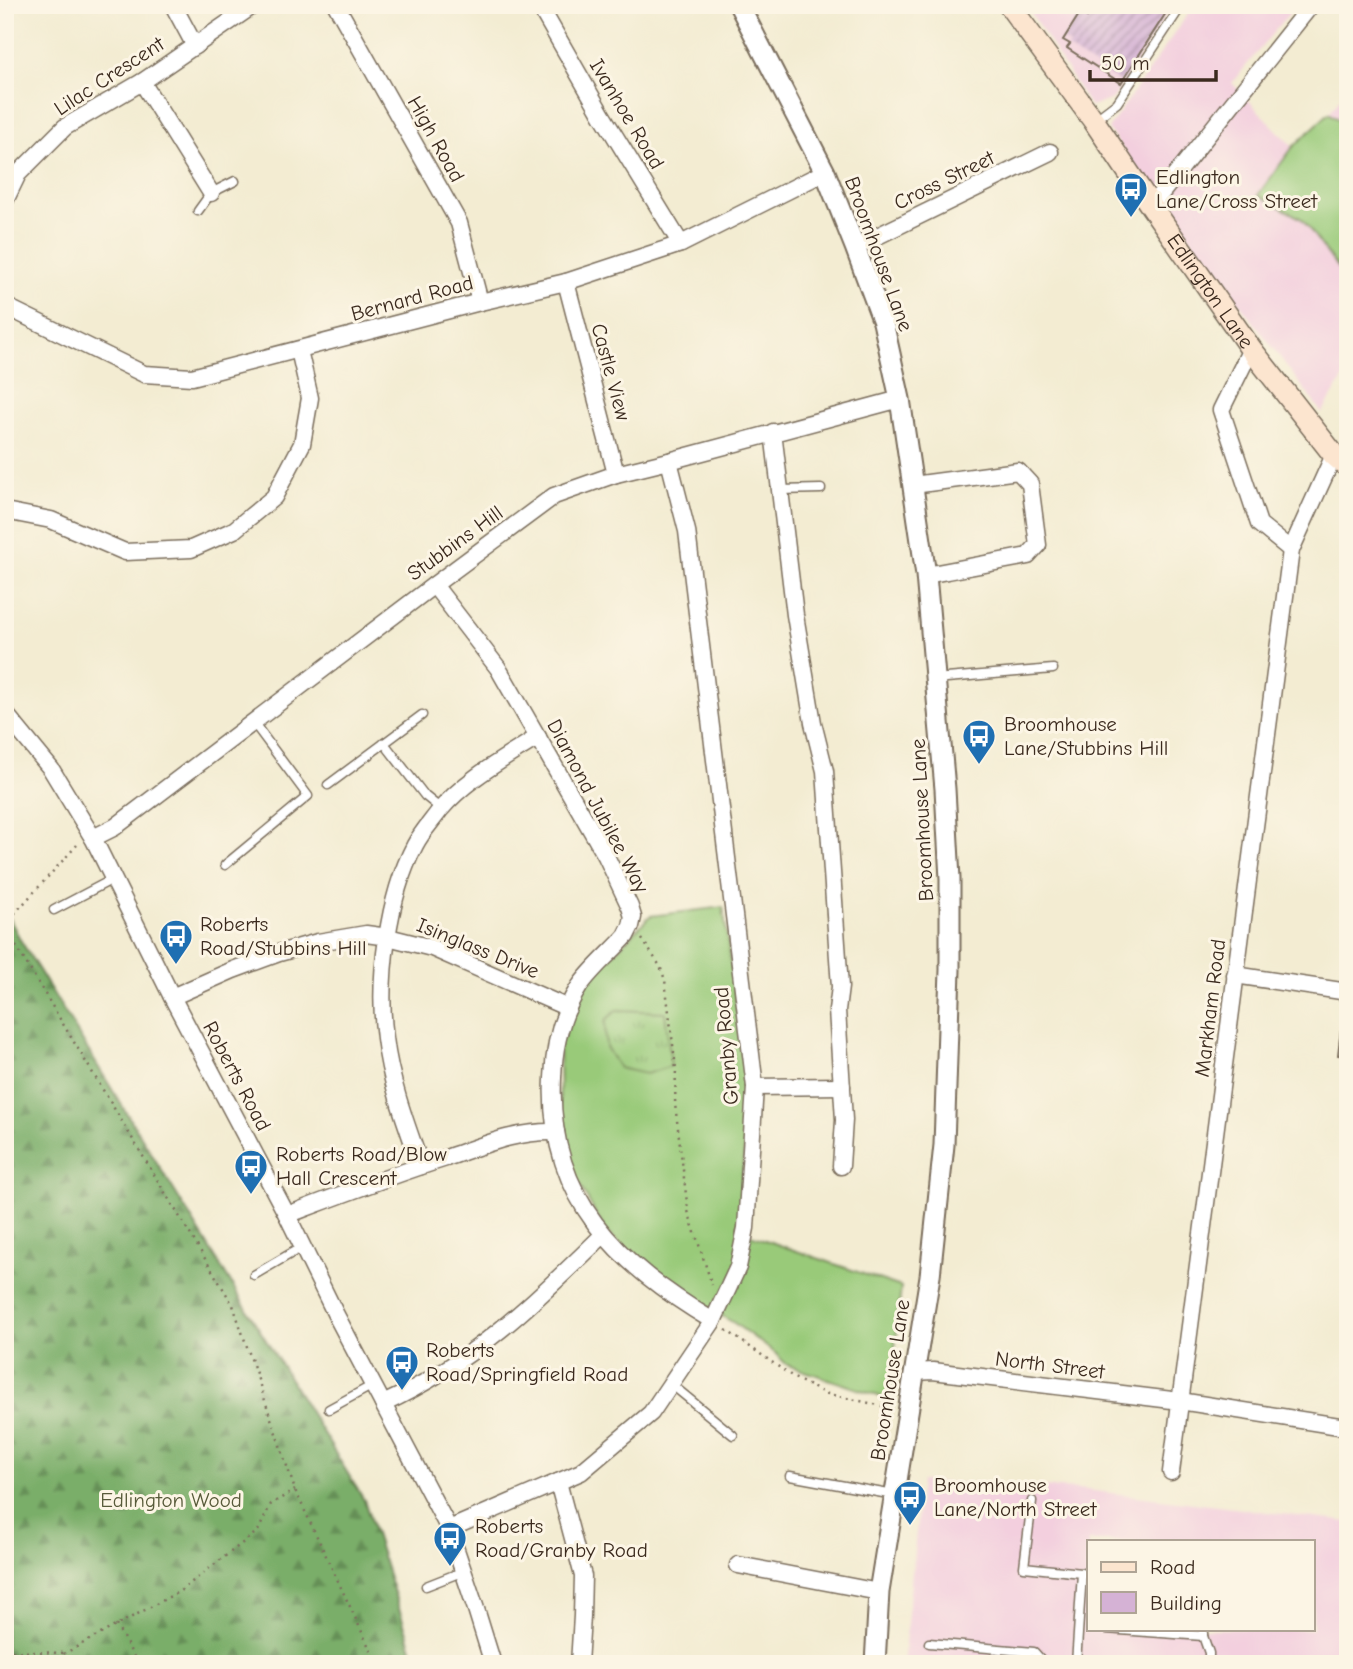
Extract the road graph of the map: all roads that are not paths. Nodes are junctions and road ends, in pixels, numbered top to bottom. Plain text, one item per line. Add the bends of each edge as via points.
1 (173, 5) edge
2 (254, 5) edge
3 (336, 5) edge
4 (539, 5) edge
5 (738, 5) edge
6 (1009, 5) edge
7 (1182, 5) edge
8 (1311, 5) edge
9 (195, 46) junction
10 (142, 82) junction
11 (1094, 121) junction
12 (1050, 152) dead end
13 (825, 172) junction
14 (235, 181) dead end
15 (211, 193) junction
16 (5, 201) edge
17 (1151, 206) junction
18 (198, 211) dead end
19 (681, 244) junction
20 (855, 247) junction
21 (566, 282) junction
22 (480, 302) junction
23 (5, 306) edge
24 (1251, 349) junction
25 (299, 350) junction
26 (900, 399) junction
27 (774, 432) junction
28 (669, 461) junction
29 (1341, 461) edge
30 (615, 474) junction
31 (913, 485) junction
32 (821, 489) dead end
33 (780, 490) junction
34 (5, 511) edge
35 (1291, 550) junction
36 (926, 575) junction
37 (434, 585) junction
38 (1053, 669) dead end
39 (935, 679) junction
40 (5, 713) edge
41 (422, 715) dead end
42 (253, 722) junction
43 (538, 737) junction
44 (384, 743) junction
45 (328, 785) dead end
46 (441, 809) junction
47 (91, 835) junction
48 (225, 865) dead end
49 (113, 879) junction
50 (54, 910) dead end
51 (388, 937) junction
52 (1236, 975) junction
53 (1348, 992) edge
54 (172, 997) junction
55 (568, 1008) junction
56 (842, 1086) junction
57 (755, 1087) junction
58 (556, 1132) junction
59 (421, 1166) junction
60 (841, 1166) dead end
61 (287, 1215) junction
62 (603, 1235) junction
63 (302, 1247) junction
64 (254, 1275) dead end
65 (713, 1321) junction
66 (915, 1372) junction
67 (671, 1384) junction
68 (373, 1385) junction
69 (1180, 1401) junction
70 (383, 1404) junction
71 (329, 1409) dead end
72 (1339, 1426) dead end
73 (733, 1435) dead end
74 (1171, 1472) dead end
75 (790, 1476) dead end
76 (558, 1482) junction
77 (894, 1494) junction
78 (1032, 1501) dead end
79 (449, 1529) junction
80 (738, 1565) dead end
81 (464, 1571) junction
82 (426, 1586) dead end
83 (879, 1591) junction
84 (1078, 1627) junction
85 (1087, 1627) edge
86 (1138, 1630) edge
87 (1203, 1632) edge
88 (929, 1643) dead end
89 (493, 1664) edge
90 (579, 1664) edge
91 (875, 1664) edge
92 (1042, 1664) edge
93 (1076, 1664) edge
94 (1209, 1664) edge

1 - 9 street
2 - 9 street, Lilac Crescent
3 - 22 street, High Road via 459,223
4 - 19 street, Ivanhoe Road
5 - 13 street, Broomhouse Lane
6 - 11 main road, Edlington Lane
7 - 11 lane via 1118,103
8 - 17 street
9 - 10 street, Lilac Crescent
10 - 15 street
10 - 16 street, Lilac Crescent via 65,127 18,174
11 - 17 main road, Edlington Lane
12 - 20 street, Cross Street
13 - 19 street, Bernard Road
13 - 20 street, Broomhouse Lane
14 - 15 lane
15 - 18 lane
17 - 24 main road, Edlington Lane
19 - 21 street, Bernard Road
20 - 26 street, Broomhouse Lane via 883,322
21 - 22 street, Bernard Road
21 - 30 street, Castle View
22 - 25 street, Bernard Road
23 - 25 street, Bernard Road via 144,374 192,377
24 - 29 main road, Edlington Lane
24 - 35 street via 1221,410 1259,524
25 - 34 street via 310,398 302,444 274,497 234,530 191,549 125,552 51,520
26 - 27 street, Stubbins Hill
26 - 31 street, Broomhouse Lane
27 - 28 street, Stubbins Hill
27 - 33 street
28 - 30 street, Stubbins Hill
28 - 57 street, Granby Road via 691,559
29 - 35 street, Markham Road
30 - 37 street, Stubbins Hill via 554,496
31 - 36 street, Broomhouse Lane
31 - 36 street via 1018,471 1030,484 1038,545 1028,556
32 - 33 lane
33 - 56 street via 795,615 825,771 841,987 837,1010
35 - 52 street, Markham Road
36 - 39 street, Broomhouse Lane
37 - 42 street, Stubbins Hill
37 - 43 street, Diamond Jubilee Way via 498,668
38 - 39 lane
39 - 66 street, Broomhouse Lane via 950,879 950,970 944,1145
40 - 47 street, Roberts Road via 51,769
41 - 44 lane
42 - 47 street, Stubbins Hill via 115,827
42 - 48 lane via 307,796
43 - 46 street via 466,784
43 - 55 street, Diamond Jubilee Way via 606,856 633,917 626,936 579,987
44 - 45 lane
44 - 46 lane via 425,796
46 - 51 street via 416,844 399,884
47 - 49 street, Roberts Road
49 - 50 lane
49 - 54 street, Roberts Road
51 - 54 street, Isinglass Drive via 366,934 279,953
51 - 55 street, Isinglass Drive via 432,948
51 - 59 street via 385,1038
52 - 53 street
52 - 69 street, Markham Road
54 - 61 street, Roberts Road
55 - 58 street, Diamond Jubilee Way via 556,1042
56 - 57 street
56 - 60 street
57 - 65 street, Granby Road via 746,1228 738,1267
58 - 59 street via 509,1136
58 - 62 street, Diamond Jubilee Way via 575,1192
59 - 61 street
61 - 63 street, Roberts Road
62 - 65 street, Diamond Jubilee Way via 651,1279
62 - 70 street via 495,1335 434,1378
63 - 64 lane
63 - 68 street, Roberts Road
65 - 67 street, Granby Road
66 - 69 street, North Street
66 - 77 street, Broomhouse Lane
67 - 73 lane
67 - 76 street, Granby Road via 651,1413 581,1472
68 - 70 street, Roberts Road
68 - 71 lane
69 - 72 street, North Street
69 - 74 street, Markham Road
70 - 79 street, Roberts Road
75 - 77 lane
76 - 79 street, Granby Road
76 - 90 street via 583,1576
77 - 83 street, Broomhouse Lane
78 - 84 lane via 1024,1567 1082,1573
79 - 81 street, Roberts Road
80 - 83 street
81 - 82 lane
81 - 89 street, Roberts Road
83 - 91 street, Broomhouse Lane
84 - 85 lane
84 - 93 lane
86 - 87 lane
87 - 94 lane
88 - 92 lane via 1034,1652

